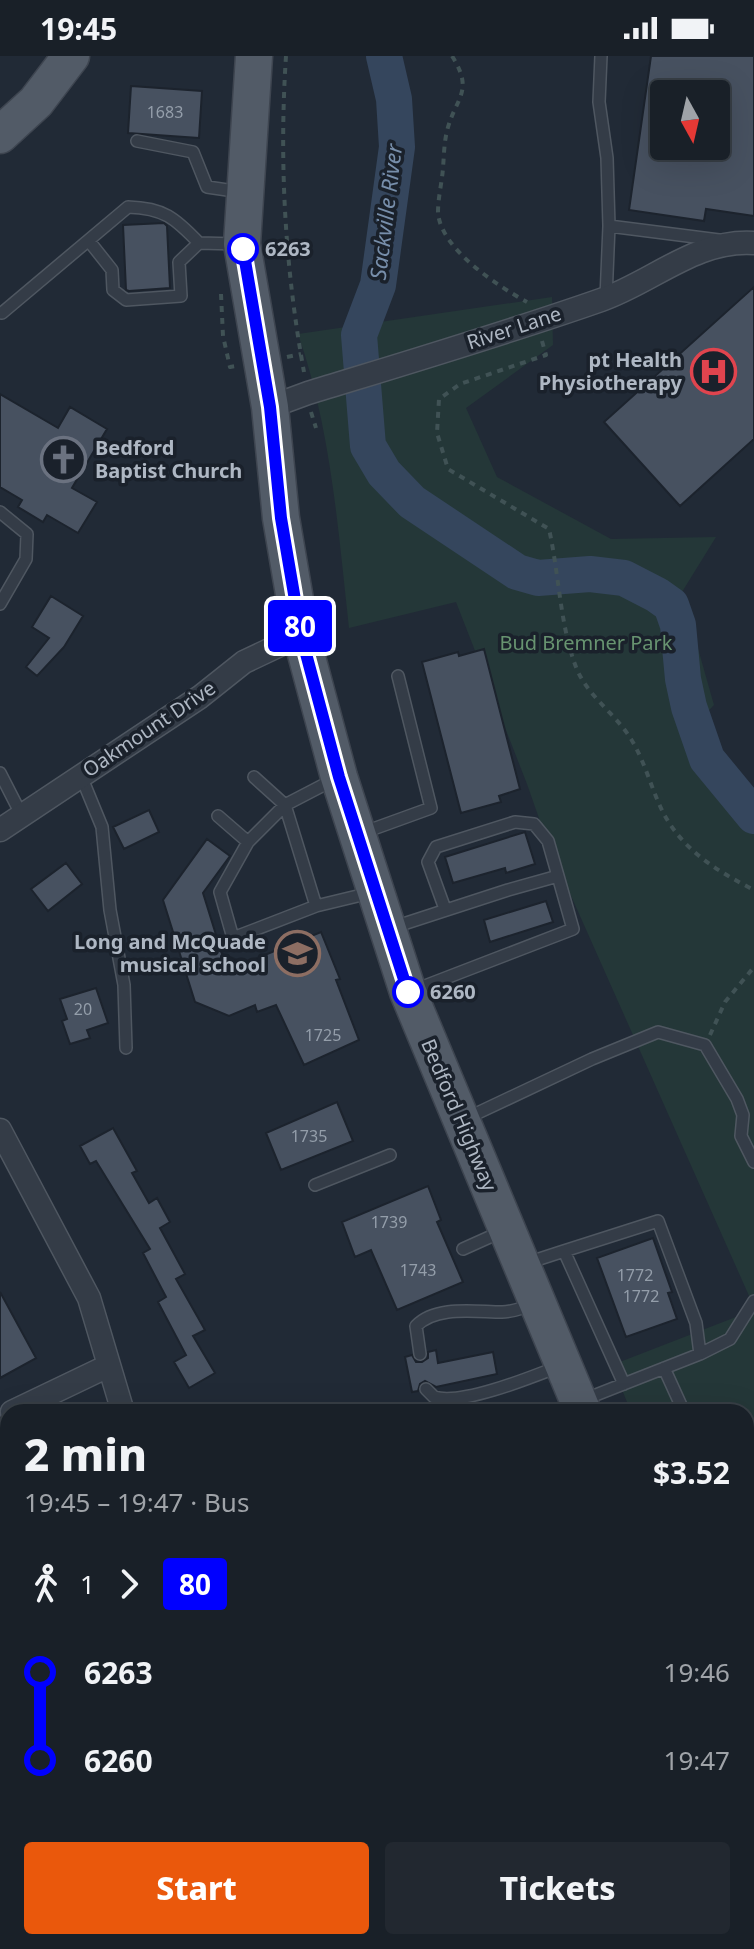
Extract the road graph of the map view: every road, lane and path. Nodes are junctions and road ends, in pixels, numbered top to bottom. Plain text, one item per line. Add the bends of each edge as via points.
1 (71, 56) edge
2 (254, 56) edge
3 (286, 56) edge
4 (601, 56) edge
5 (0, 135) edge
6 (137, 141) dead end
7 (245, 192) junction
8 (609, 226) junction
9 (89, 241) junction
10 (199, 243) junction
11 (746, 243) edge
12 (242, 244) junction
13 (606, 299) junction
14 (2, 313) dead end
15 (308, 393) junction
16 (270, 407) junction
17 (316, 428) dead end
18 (0, 512) edge
19 (553, 547) dead end
20 (0, 604) edge
21 (301, 635) junction
22 (398, 676) dead end
23 (0, 773) edge
24 (81, 775) junction
25 (254, 777) dead end
26 (339, 777) junction
27 (285, 805) junction
28 (21, 814) junction
29 (218, 816) dead end
30 (0, 830) edge
31 (357, 835) junction
32 (248, 842) junction
33 (558, 876) junction
34 (754, 890) edge
35 (375, 892) junction
36 (316, 906) junction
37 (445, 909) junction
38 (387, 929) junction
39 (754, 967) edge
40 (408, 992) junction
41 (705, 1045) junction
42 (126, 1048) dead end
43 (754, 1106) edge
44 (743, 1115) junction
45 (462, 1120) junction
46 (0, 1130) edge
47 (390, 1155) dead end
48 (754, 1162) edge
49 (315, 1185) dead end
50 (507, 1229) junction
51 (463, 1249) dead end
52 (564, 1251) junction
53 (522, 1265) junction
54 (754, 1301) edge
55 (538, 1303) junction
56 (420, 1354) dead end
57 (700, 1354) junction
58 (563, 1364) junction
59 (108, 1366) junction
60 (664, 1368) junction
61 (624, 1384) junction
62 (426, 1389) dead end
63 (29, 1404) edge
64 (120, 1404) edge
65 (580, 1404) edge
66 (587, 1404) edge
67 (680, 1404) edge

1 - 5 main road via 36,102
2 - 7 main road, Bedford Highway
3 - 15 path via 283,172 288,251
4 - 8 lane via 599,102
6 - 7 lane via 193,152 207,187
7 - 12 main road, Bedford Highway
8 - 11 lane
8 - 13 lane
9 - 10 lane via 128,207 153,208 178,220
9 - 10 lane via 112,270 113,290 126,300 181,296 179,262
9 - 14 lane
10 - 12 lane
11 - 13 street, River Lane via 700,251
12 - 16 main road, Bedford Highway
13 - 15 street, River Lane
15 - 16 street, River Lane
15 - 17 path
16 - 21 main road, Bedford Highway via 281,518
18 - 20 lane via 27,534 26,559
19 - 34 path via 569,642 583,686 631,738 679,838 700,858
21 - 24 street, Oakmount Drive via 244,662
21 - 26 main road, Bedford Highway
22 - 31 lane via 431,808
23 - 28 lane
24 - 28 street, Oakmount Drive
24 - 42 lane via 102,827 124,985
25 - 27 lane
26 - 27 lane
26 - 31 main road, Bedford Highway
27 - 32 lane
27 - 36 lane
28 - 30 street, Oakmount Drive
29 - 32 lane
31 - 35 main road, Bedford Highway
32 - 36 lane via 220,892 233,938
33 - 37 lane
33 - 37 lane via 548,841 534,824 515,822 436,847 428,862
33 - 40 lane via 573,929
35 - 36 lane
35 - 38 main road, Bedford Highway
37 - 38 lane
38 - 40 main road, Bedford Highway
39 - 41 path via 725,1002
40 - 45 main road, Bedford Highway
41 - 44 lane
41 - 45 lane via 658,1032
43 - 44 lane
44 - 48 lane via 741,1136
45 - 50 main road, Bedford Highway
46 - 59 street via 89,1298
47 - 49 lane
50 - 51 lane
50 - 53 main road, Bedford Highway
52 - 53 lane
52 - 57 lane via 658,1221 696,1323
52 - 61 lane
53 - 55 main road, Bedford Highway
54 - 57 lane via 730,1339
55 - 56 lane via 506,1313 477,1310 425,1317 416,1326
55 - 58 main road, Bedford Highway
57 - 60 lane
58 - 62 lane via 453,1400 434,1397
58 - 65 main road, Bedford Highway
59 - 63 street
59 - 64 street
60 - 61 lane
60 - 67 lane
61 - 66 lane

